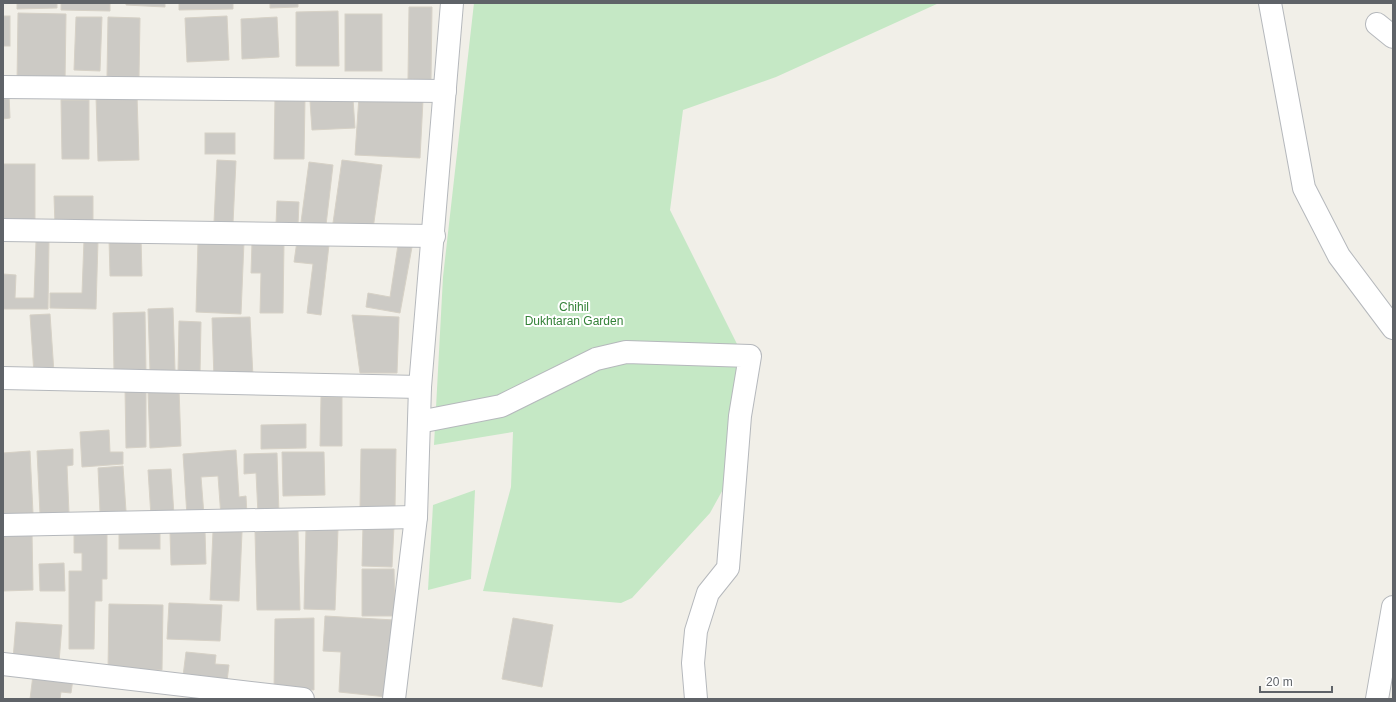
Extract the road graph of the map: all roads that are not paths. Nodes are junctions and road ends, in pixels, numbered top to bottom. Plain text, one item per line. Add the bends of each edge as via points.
1 (452, 3) edge
2 (1270, 3) edge
3 (3, 86) edge
4 (445, 91) junction
5 (3, 230) edge
6 (434, 236) junction
7 (1393, 328) edge
8 (3, 378) edge
9 (420, 387) junction
10 (419, 422) junction
11 (416, 517) junction
12 (3, 525) edge
13 (1393, 607) edge
14 (3, 664) edge
15 (303, 699) edge
16 (394, 699) edge
17 (696, 699) edge
18 (1377, 699) edge

1 - 4 street
2 - 7 street via 1304,188 1339,256
3 - 4 street
4 - 6 street
5 - 6 street
6 - 9 street
8 - 9 street
9 - 10 street
10 - 11 street
10 - 17 street via 501,406 596,359 626,352 750,356 740,416 728,568 708,593 696,631 693,663
11 - 12 street
11 - 16 street
13 - 18 street
14 - 15 street

